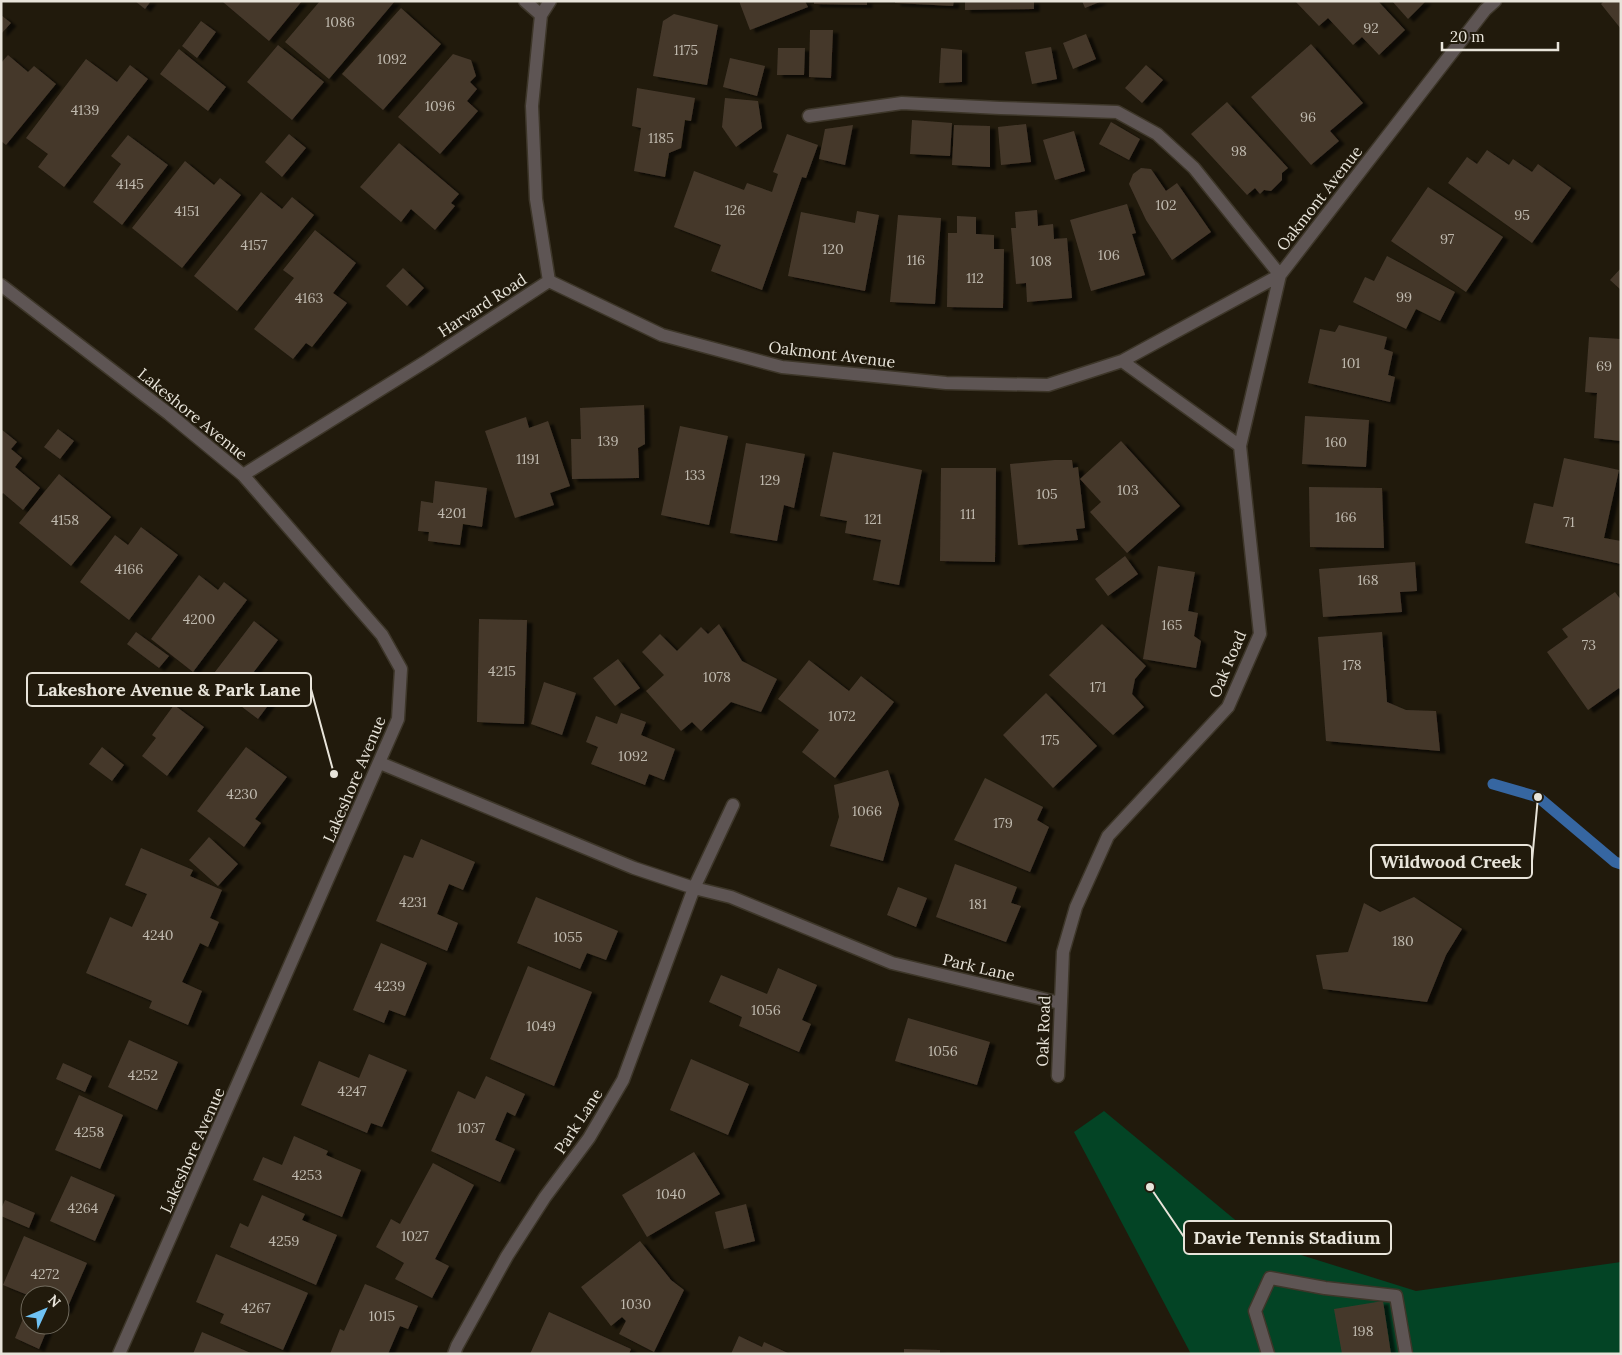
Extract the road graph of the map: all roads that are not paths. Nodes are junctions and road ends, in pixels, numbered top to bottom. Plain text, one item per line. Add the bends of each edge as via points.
1 (524, 1) edge
2 (550, 1) edge
3 (1495, 1) edge
4 (541, 15) junction
5 (809, 116) dead end
6 (1280, 275) junction
7 (549, 281) junction
8 (1, 285) edge
9 (1122, 361) junction
10 (1240, 446) junction
11 (243, 475) junction
12 (380, 763) junction
13 (733, 805) dead end
14 (694, 888) junction
15 (1060, 1003) junction
16 (1058, 1076) dead end
17 (119, 1354) edge
18 (454, 1354) edge
19 (1268, 1354) edge
20 (1406, 1354) edge

1 - 4 street
2 - 4 street, Harvard Road
3 - 6 street, Oakmont Avenue
4 - 7 street, Harvard Road via 532,106 536,199
5 - 6 street via 902,103 1117,112 1157,134 1194,168
6 - 9 street, Oakmont Avenue
6 - 10 street, Oak Road
7 - 9 street, Oakmont Avenue via 662,335 782,367 946,383 1048,384
7 - 11 street, Harvard Road
8 - 11 street, Lakeshore Avenue
9 - 10 street
10 - 15 street, Oak Road via 1260,634 1228,707 1108,836 1076,907 1063,952
11 - 12 street, Lakeshore Avenue via 382,635 401,669 398,719
12 - 14 street, Park Lane via 634,868
12 - 17 street, Lakeshore Avenue
13 - 14 street, Park Lane
14 - 15 street, Park Lane via 731,897 892,963
14 - 18 street, Park Lane via 623,1080 589,1138 507,1256
15 - 16 street, Oak Road
19 - 20 street via 1255,1311 1270,1278 1396,1296

